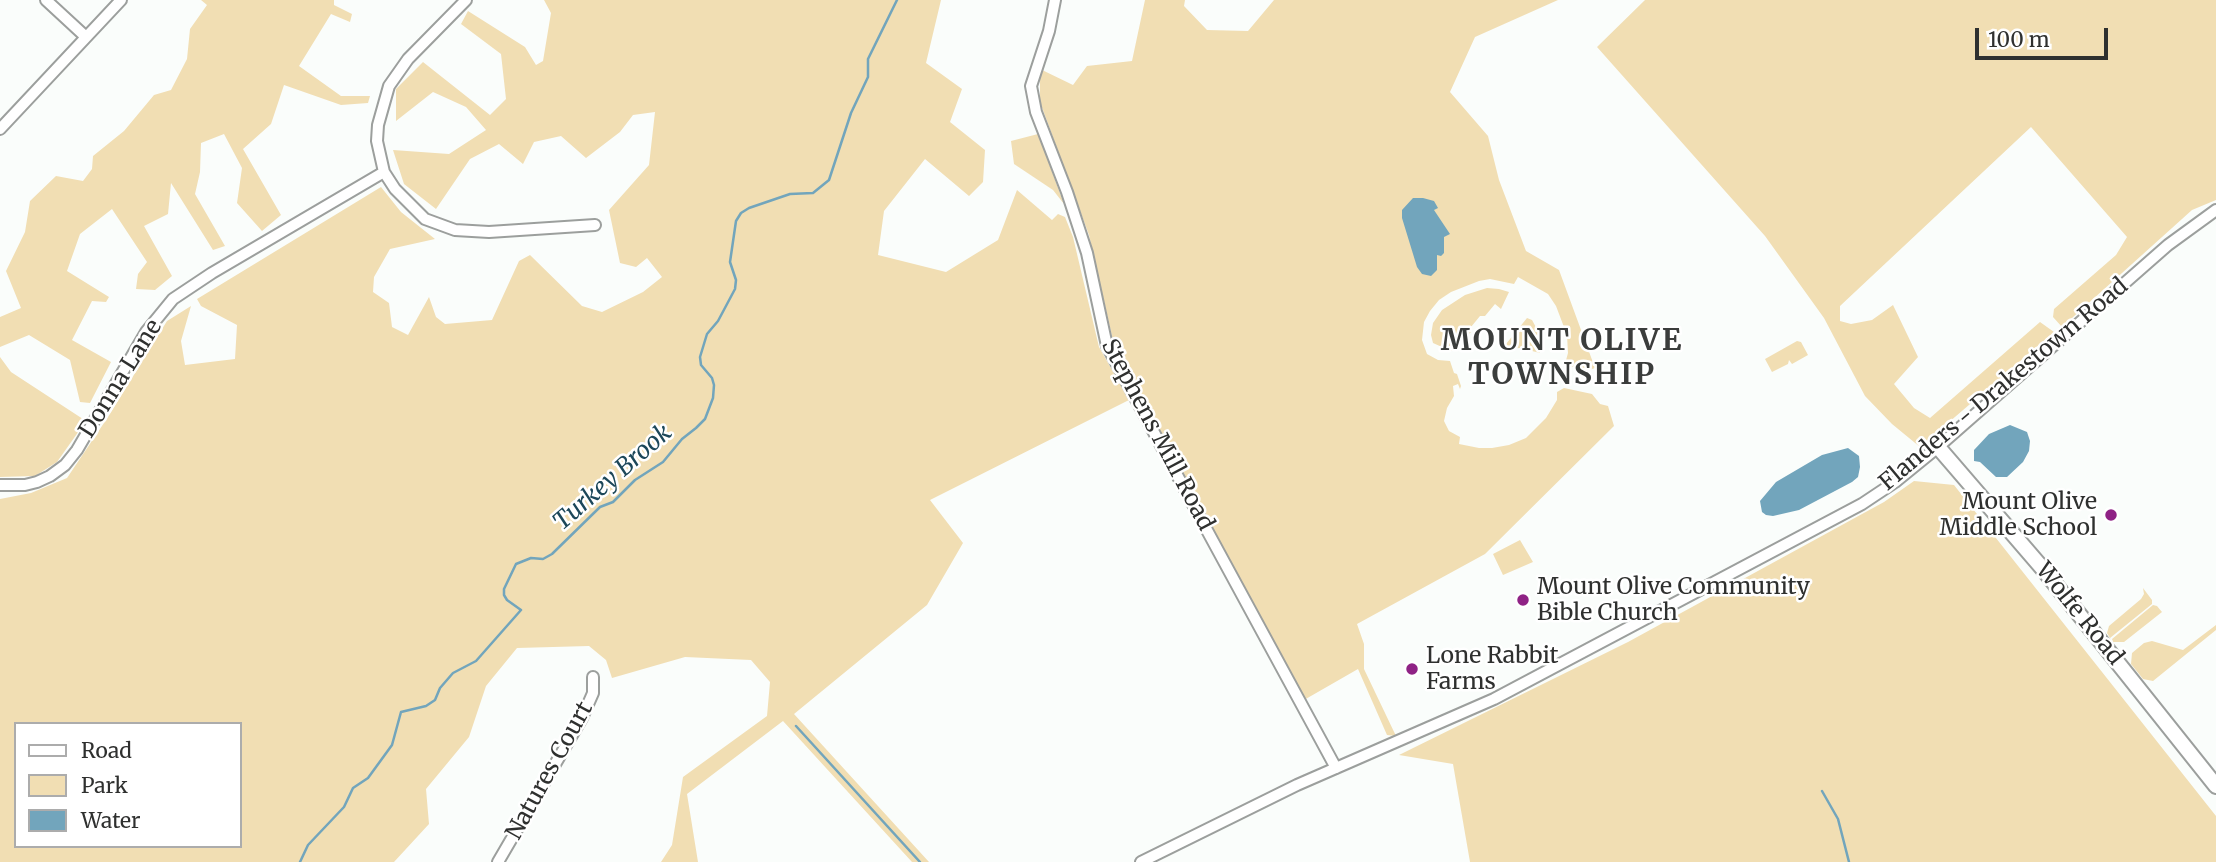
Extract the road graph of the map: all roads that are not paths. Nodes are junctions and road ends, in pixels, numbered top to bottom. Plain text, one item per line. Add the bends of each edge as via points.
1 (46, 0) edge
2 (121, 0) edge
3 (466, 0) edge
4 (1055, 0) edge
5 (86, 37) junction
6 (0, 129) edge
7 (384, 172) junction
8 (2216, 210) edge
9 (596, 225) dead end
10 (1938, 447) junction
11 (0, 485) edge
12 (593, 677) dead end
13 (1336, 768) junction
14 (2216, 786) edge
15 (498, 862) edge
16 (1141, 862) edge

1 - 5 street
2 - 5 street
3 - 7 street via 408,59 389,86 377,141
4 - 13 street, Stephens Mill Road via 1031,86 1036,112 1087,253 1107,346
5 - 6 street
7 - 9 street via 425,219 455,230
7 - 11 street, Donna Lane via 173,299 145,332 65,465 37,482
8 - 10 street, Flanders - Drakestown Road via 2175,239
10 - 13 street, Flanders - Drakestown Road via 1895,482 1827,524 1494,699
10 - 14 main road, Wolfe Road via 2043,569
12 - 15 street, Natures Court via 593,693 582,718
13 - 16 street, Flanders - Drakestown Road

